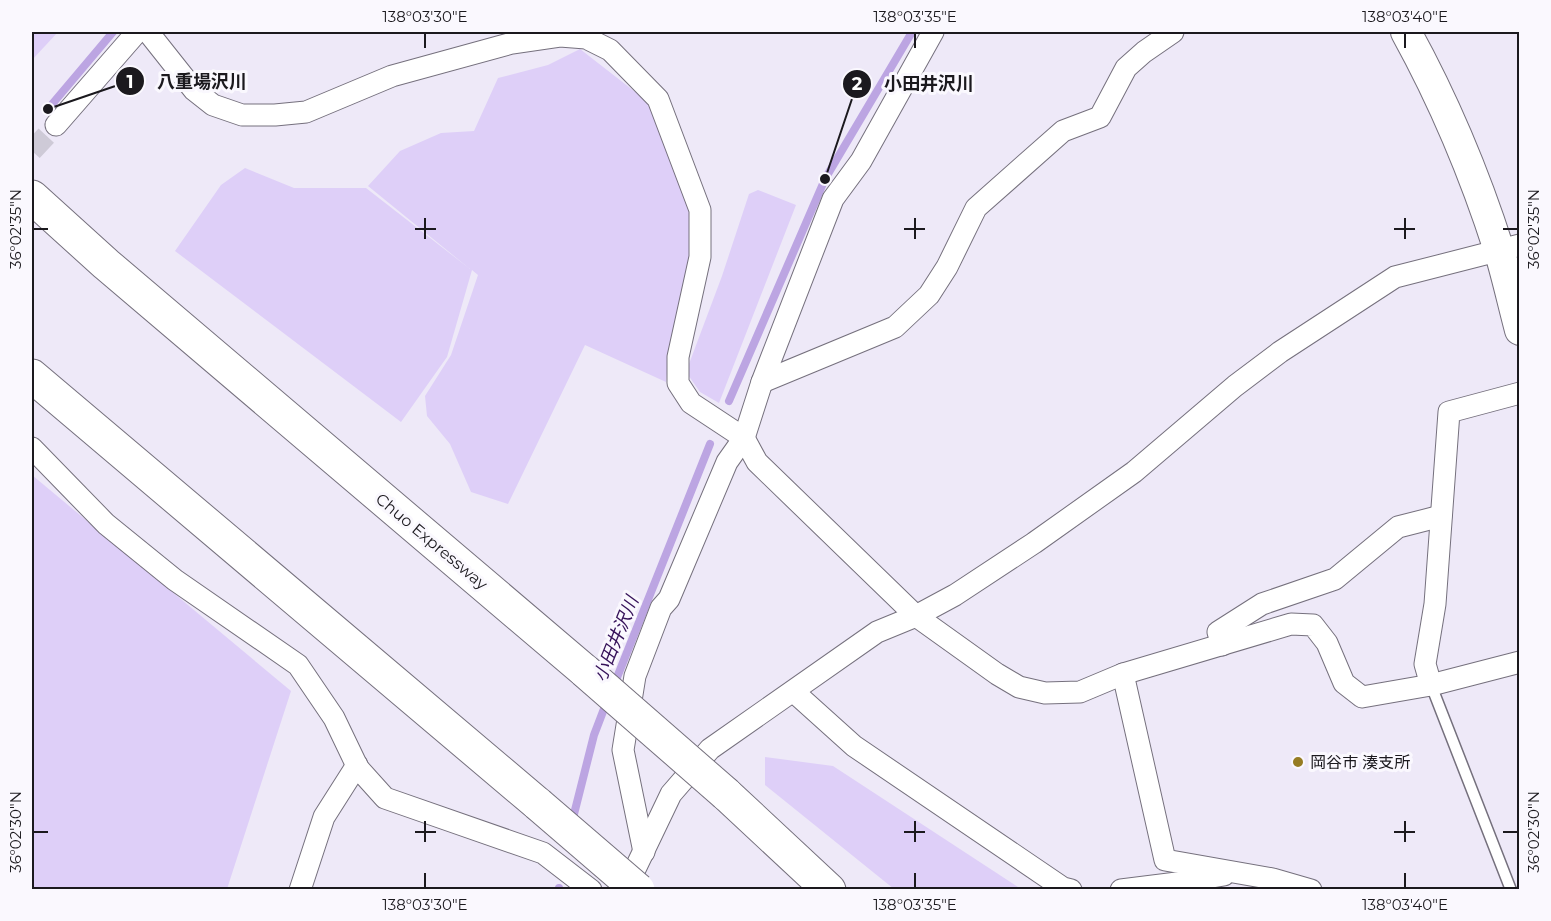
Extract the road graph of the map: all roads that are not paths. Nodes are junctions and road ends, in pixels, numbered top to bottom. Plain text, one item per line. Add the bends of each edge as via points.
1 (137, 32) edge
2 (148, 32) edge
3 (933, 32) edge
4 (1173, 32) edge
5 (1406, 32) edge
6 (56, 124) tunnel mouth
7 (32, 197) edge
8 (1509, 249) edge
9 (1520, 330) edge
10 (32, 376) edge
11 (762, 382) junction
12 (1520, 393) edge
13 (744, 438) junction
14 (32, 448) edge
15 (1441, 516) junction
16 (916, 616) junction
17 (1222, 645) junction
18 (1520, 662) edge
19 (1123, 674) junction
20 (1431, 685) junction
21 (794, 692) junction
22 (357, 765) junction
23 (644, 852) junction
24 (1239, 872) junction
25 (300, 890) edge
26 (591, 890) edge
27 (625, 890) edge
28 (638, 890) edge
29 (829, 890) edge
30 (1071, 890) edge
31 (1121, 890) edge
32 (1311, 890) edge
33 (1511, 890) edge

1 - 6 street
2 - 13 street via 194,90 213,105 242,115 306,112 392,75 512,43 560,36 586,38 610,50 658,99 700,210 699,257 678,357 678,383 691,403
3 - 11 street via 861,161 833,199
4 - 11 street via 1126,68 1100,117 1063,131 976,208 929,295 895,327
5 - 8 street via 1429,73
7 - 29 highway, Chuo Expressway, bridge via 585,671
8 - 9 street
8 - 16 street via 1395,277 1253,372 1134,472 955,595
10 - 28 highway, bridge
11 - 13 street
12 - 15 street via 1449,412
13 - 16 street via 757,462
13 - 23 street via 727,462 635,676 623,750
14 - 22 street via 106,524 175,580 298,665 334,718
15 - 17 street via 1398,527 1335,579 1262,604 1218,632
15 - 20 street via 1435,604 1425,664
16 - 19 street via 1019,687 1045,693 1080,692
16 - 21 street via 877,632
17 - 19 street
17 - 20 street via 1291,624 1313,625 1327,643 1344,683 1362,697
18 - 20 street
19 - 24 street via 1165,860
20 - 33 lane
21 - 23 street via 710,749 671,794
21 - 30 street via 854,746
22 - 25 street via 324,817
22 - 26 street via 385,798 543,853
23 - 27 street
24 - 31 street
24 - 32 street

